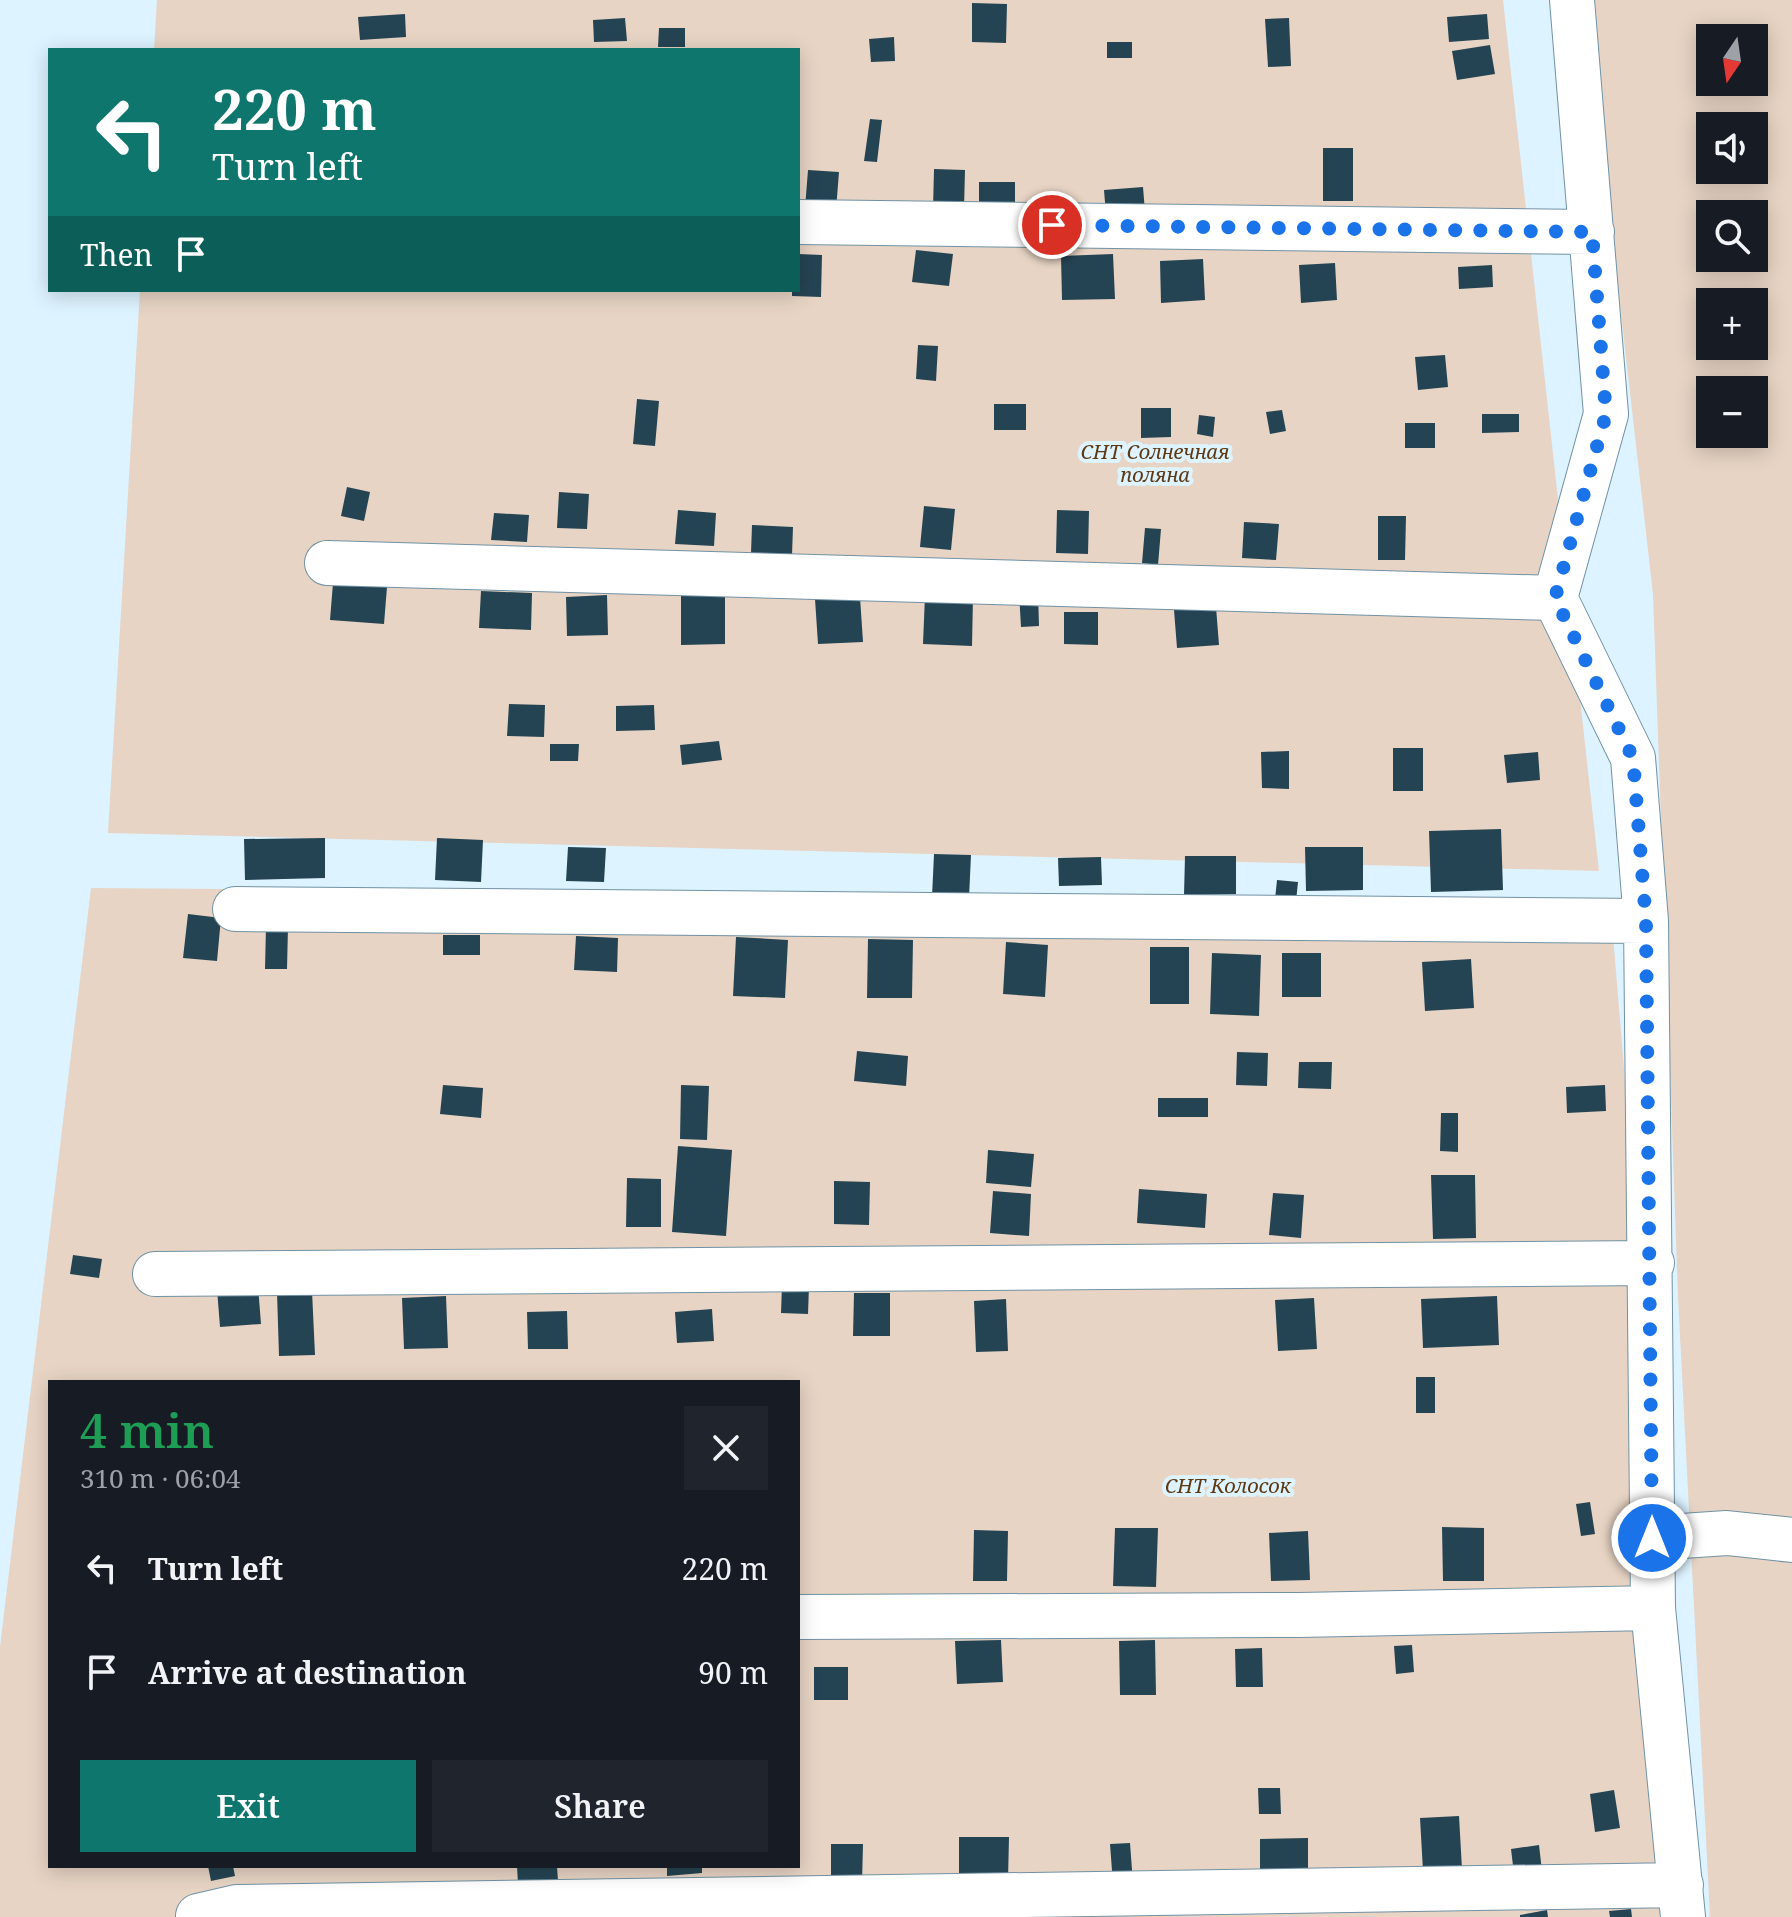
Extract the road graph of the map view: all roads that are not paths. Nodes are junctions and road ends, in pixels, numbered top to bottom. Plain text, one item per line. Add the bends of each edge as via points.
1 (1572, 0) edge
2 (800, 222) edge
3 (1592, 232) junction
4 (327, 563) dead end
5 (1555, 598) junction
6 (235, 909) dead end
7 (1646, 921) junction
8 (1652, 1263) junction
9 (155, 1274) dead end
10 (1652, 1538) junction
11 (1792, 1540) edge
12 (1653, 1608) junction
13 (800, 1617) edge
14 (1682, 1901) edge
15 (198, 1916) edge

1 - 3 street
2 - 3 street
3 - 5 street via 1606,414
4 - 5 street
5 - 7 street via 1633,758
6 - 7 street
7 - 8 street
8 - 9 street
8 - 10 street
10 - 11 street via 1727,1533
10 - 12 street
12 - 13 street
12 - 14 street
14 - 15 street via 253,1907

